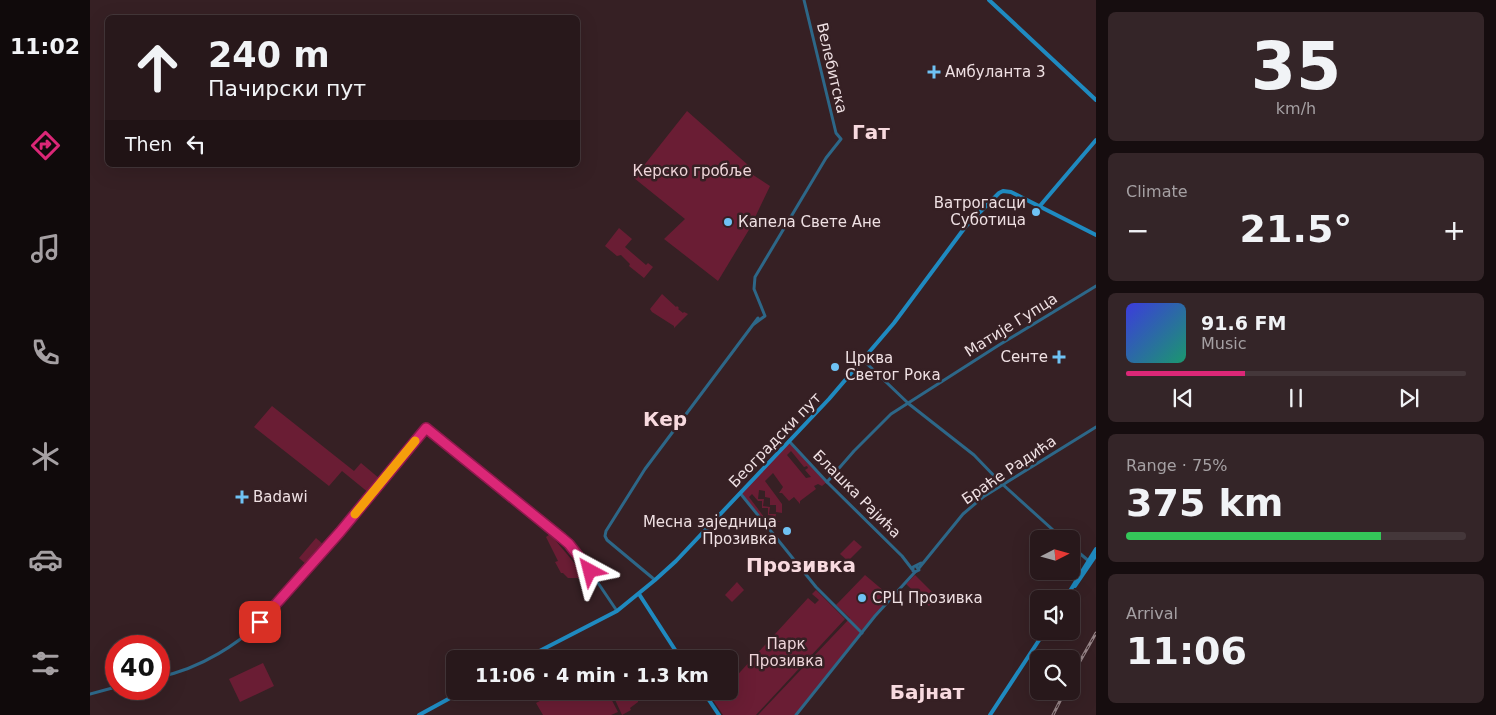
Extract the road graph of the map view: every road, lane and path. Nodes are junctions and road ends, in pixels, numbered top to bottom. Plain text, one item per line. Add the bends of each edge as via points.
1 (804, 0) edge
2 (989, 0) edge
3 (1096, 100) edge
4 (1096, 140) edge
5 (1039, 207) junction
6 (1096, 235) edge
7 (1096, 286) edge
8 (864, 360) junction
9 (909, 404) junction
10 (1096, 427) edge
11 (789, 441) junction
12 (827, 482) junction
13 (1004, 484) junction
14 (740, 493) junction
15 (1053, 530) edge
16 (1096, 549) edge
17 (1080, 554) edge
18 (1096, 555) edge
19 (1090, 562) junction
20 (915, 569) junction
21 (655, 580) junction
22 (1072, 590) edge
23 (639, 594) junction
24 (617, 611) junction
25 (862, 632) junction
26 (1039, 640) edge
27 (541, 650) edge
28 (675, 650) edge
29 (170, 675) edge
30 (105, 691) edge
31 (90, 694) edge
32 (446, 700) edge
33 (709, 700) edge
34 (419, 715) edge
35 (719, 715) edge
36 (796, 715) edge
37 (990, 715) edge

1 - 21 street, Велебитска via 836,133 841,139 809,185 755,277 754,289 764,317 754,324 649,463 606,530 607,540
2 - 3 main road
4 - 5 main road
5 - 6 main road
5 - 8 main road, Београдски пут via 1011,192 1001,192 978,212
7 - 9 street, Матије Гупца
8 - 9 street
8 - 11 main road, Београдски пут
9 - 12 street, Матије Гупца via 886,418
9 - 13 street via 974,455
10 - 13 street, Браће Радића
11 - 12 street, Блашка Рајића
11 - 14 main road, Београдски пут
12 - 20 street, Блашка Рајића
13 - 15 street
13 - 20 street, Браће Радића via 963,514
14 - 21 main road, Београдски пут
14 - 25 street via 816,588
16 - 19 main road
17 - 19 street
18 - 19 main road
19 - 22 main road
20 - 25 street, Браће Радића
21 - 23 main road, Београдски пут
23 - 24 main road, Београдски пут
23 - 28 main road
24 - 27 main road, Београдски пут
24 - 29 street via 569,544 426,428 264,619 237,641 193,666
25 - 36 street, Браће Радића
26 - 37 main road
30 - 31 street
32 - 34 main road
33 - 35 main road

